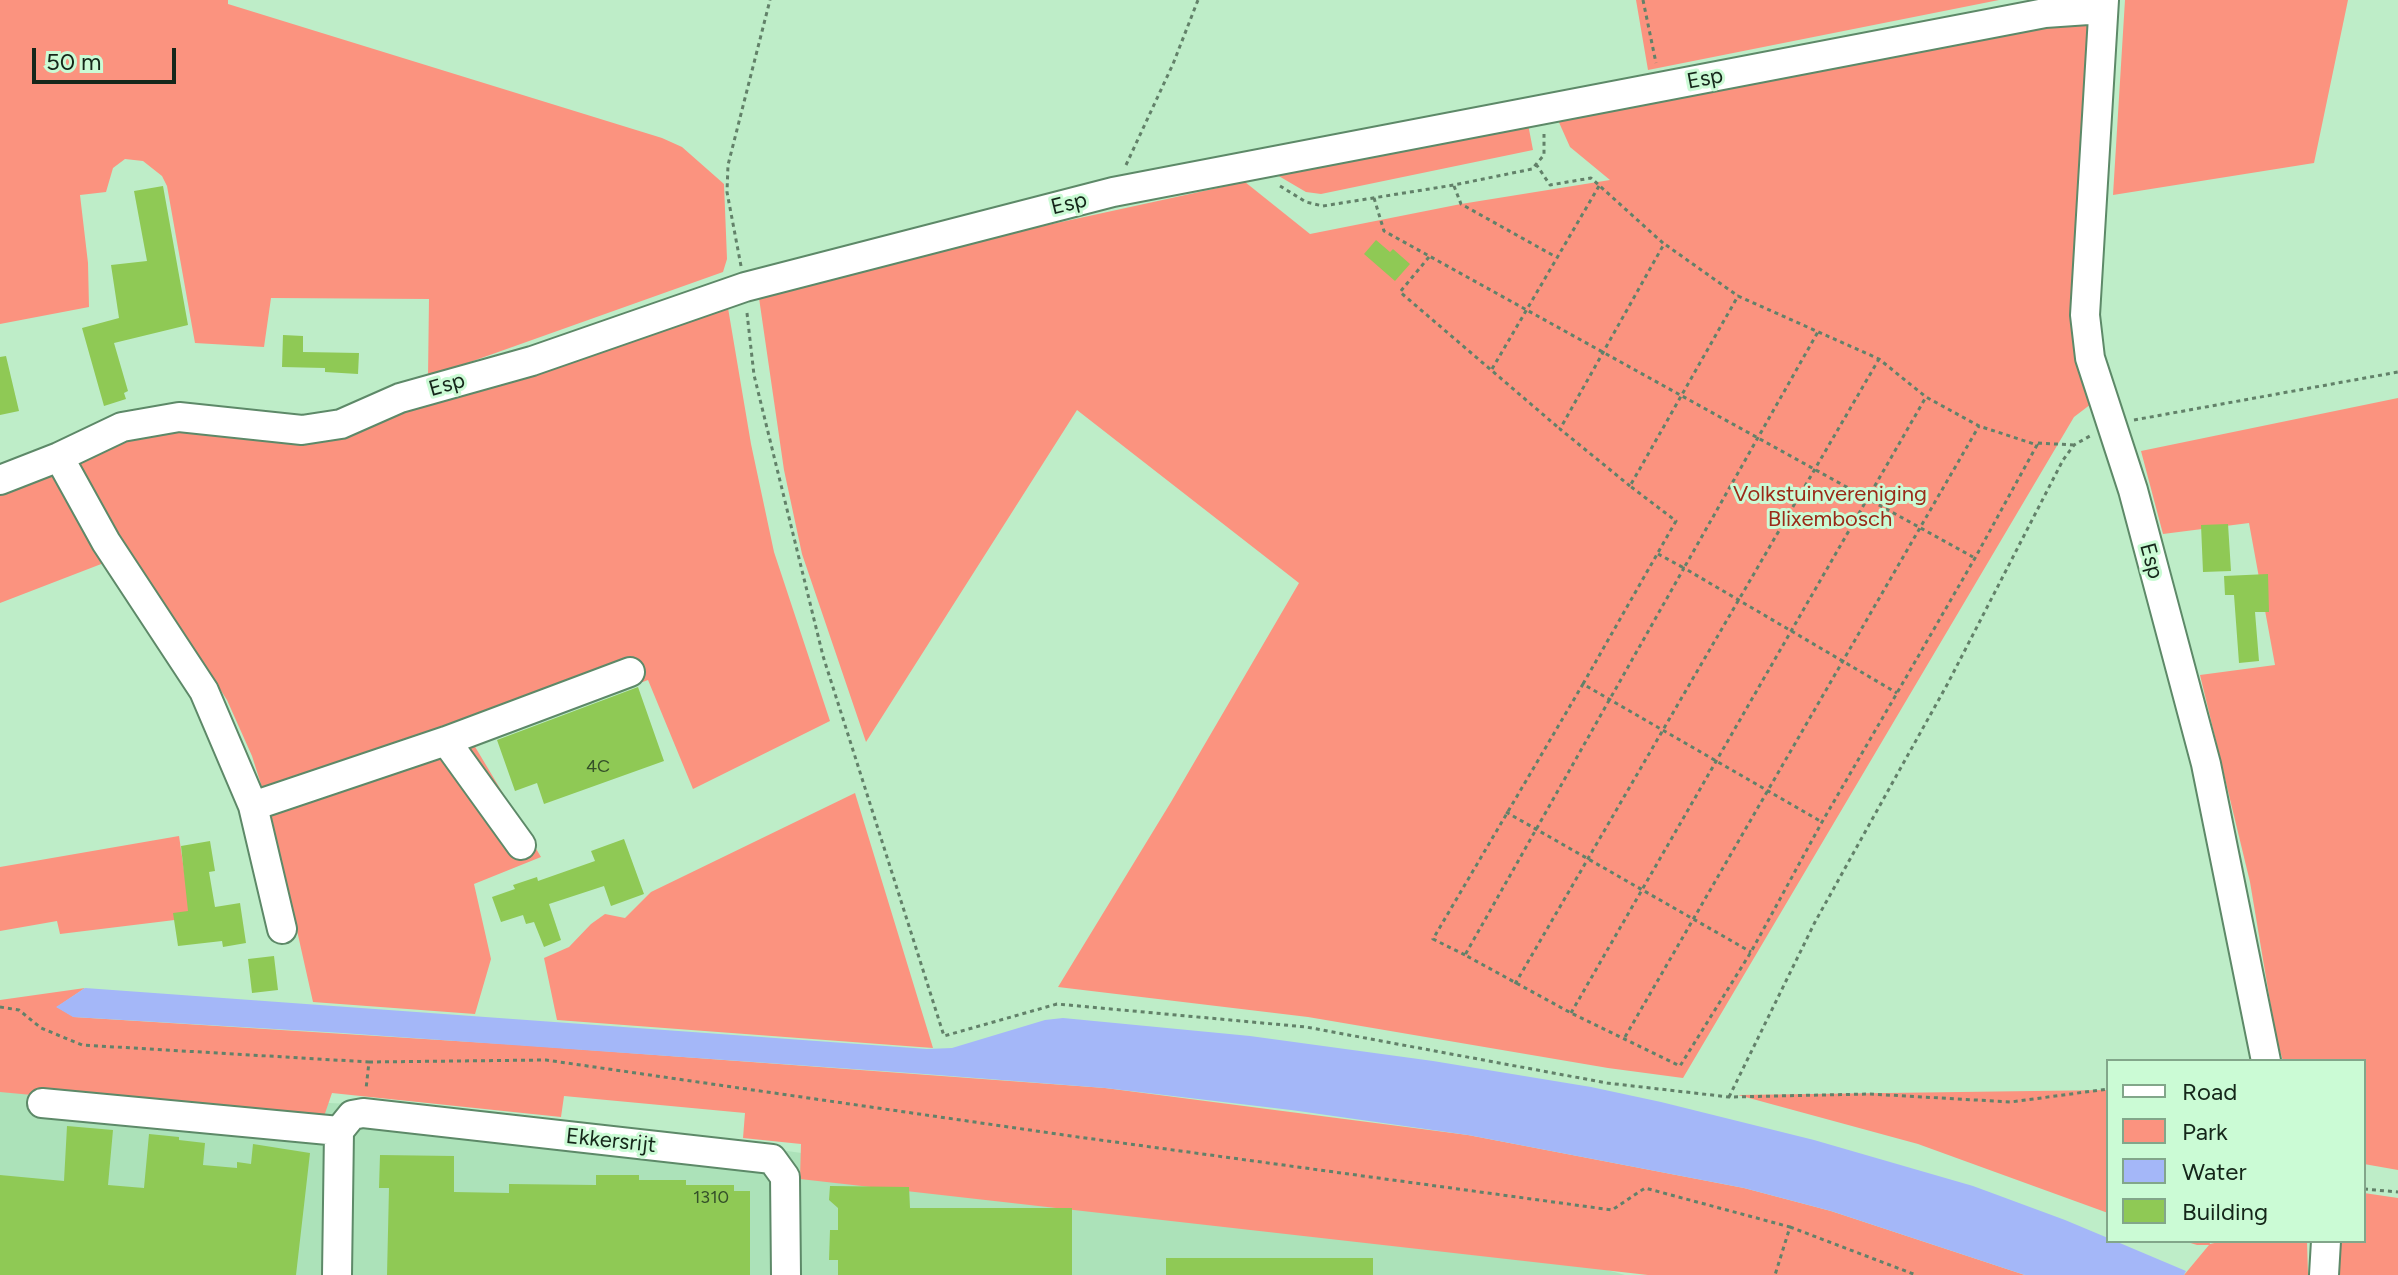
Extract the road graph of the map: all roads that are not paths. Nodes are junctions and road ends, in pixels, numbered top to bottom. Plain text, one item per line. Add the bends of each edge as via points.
1 (2103, 5) edge
2 (59, 457) junction
3 (0, 480) edge
4 (630, 672) dead end
5 (446, 741) junction
6 (253, 806) junction
7 (521, 845) dead end
8 (282, 929) dead end
9 (2266, 1059) edge
10 (42, 1103) dead end
11 (339, 1131) junction
12 (2326, 1243) edge
13 (337, 1275) edge
14 (786, 1275) edge
15 (2324, 1275) edge

1 - 2 street, Esp via 1113,192 745,287 532,361 400,398 341,424 302,430 179,417 122,427
1 - 9 street, Esp via 2085,315 2090,358 2133,490 2206,764
2 - 3 street, Esp
2 - 6 street via 106,542 204,691
4 - 5 street
5 - 6 street
5 - 7 street
6 - 8 street
10 - 11 street
11 - 13 street
11 - 14 street, Ekkersrijt via 352,1115 363,1113 772,1159 785,1177
12 - 15 street

